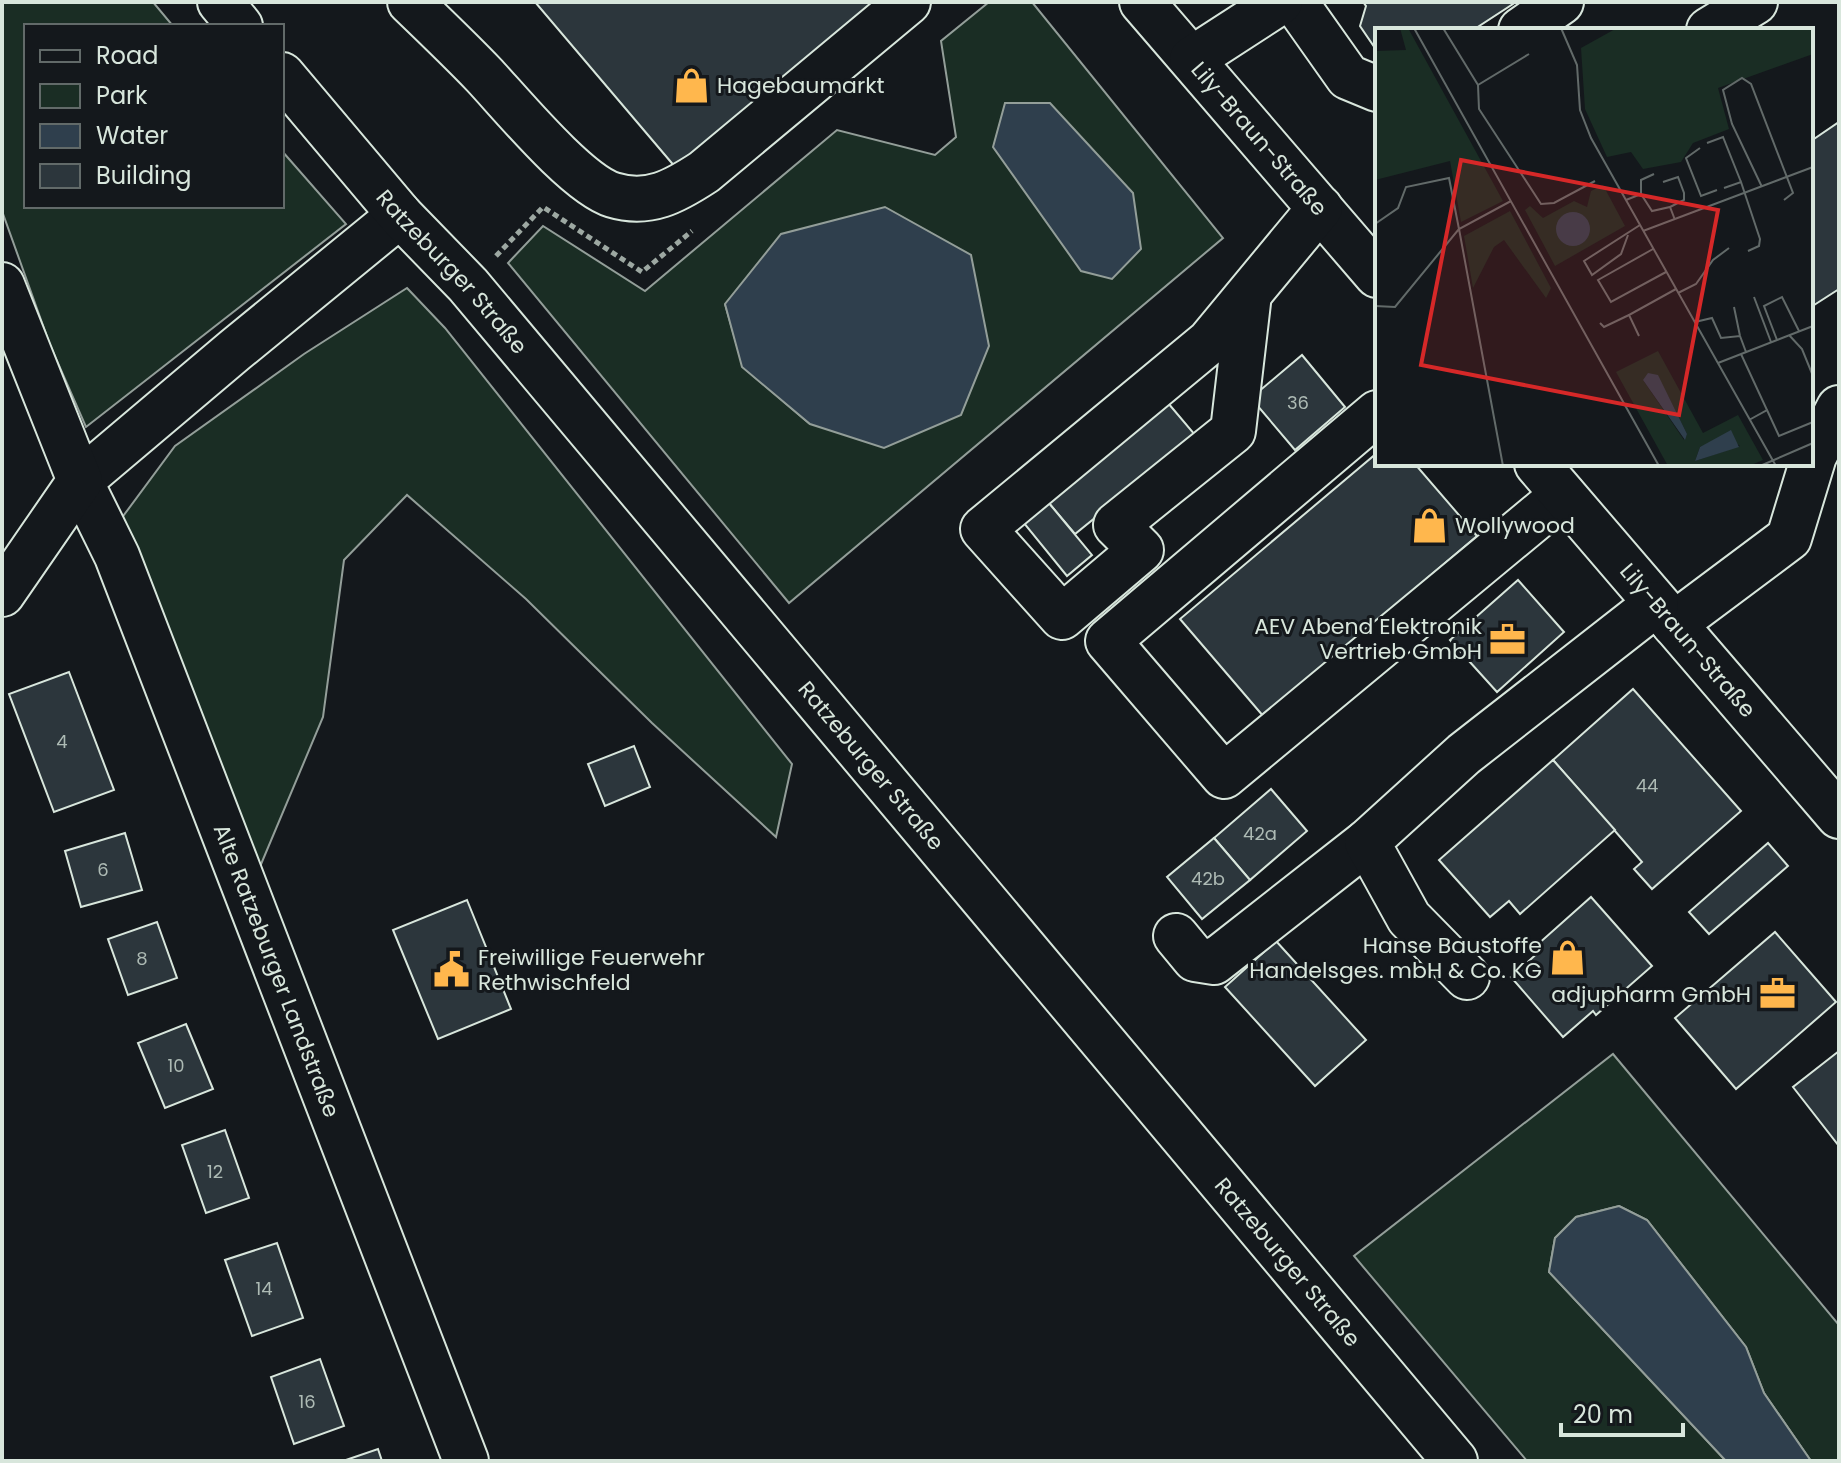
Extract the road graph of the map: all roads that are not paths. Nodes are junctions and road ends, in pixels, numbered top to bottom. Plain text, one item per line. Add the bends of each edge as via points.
1 (220, 2) edge
2 (410, 2) edge
3 (908, 2) edge
4 (1142, 2) edge
5 (1280, 2) edge
6 (1295, 2) edge
7 (1561, 2) edge
8 (1755, 2) edge
9 (238, 24) edge
10 (1524, 28) edge
11 (1712, 28) edge
12 (1192, 59) junction
13 (284, 77) edge
14 (1375, 88) edge
15 (1320, 208) junction
16 (400, 215) junction
17 (1369, 250) edge
18 (2, 285) edge
19 (1249, 294) junction
20 (1839, 408) edge
21 (1375, 415) edge
22 (1813, 459) edge
23 (1811, 466) edge
24 (1550, 480) edge
25 (80, 481) junction
26 (2, 594) edge
27 (1665, 614) junction
28 (1836, 807) edge
29 (1367, 842) junction
30 (1176, 936) dead end
31 (1467, 977) dead end
32 (466, 1461) edge
33 (1455, 1461) edge

1 - 9 street
2 - 3 street via 577,173 612,195 646,200 673,192 704,172
4 - 12 street, Lily-Braun-Straße
5 - 12 street
6 - 14 street via 1348,77
7 - 10 street
8 - 11 street
12 - 15 street, Lily-Braun-Straße
13 - 16 street, Ratzeburger Straße
15 - 17 street, Lily-Braun-Straße
15 - 19 street
16 - 25 street
16 - 33 street, Ratzeburger Straße via 468,285
18 - 25 street, Alte Ratzeburger Landstraße
19 - 19 street via 1209,342 983,529 1062,617 1141,550 1116,525 1233,431
20 - 22 street
21 - 24 street via 1108,641 1224,776
23 - 27 street via 1789,538
24 - 27 street, Lily-Braun-Straße
25 - 26 street
25 - 32 street, Alte Ratzeburger Landstraße via 117,556
27 - 28 street, Lily-Braun-Straße
27 - 29 street via 1464,754
29 - 30 street via 1214,962 1195,959
29 - 31 street via 1409,918

